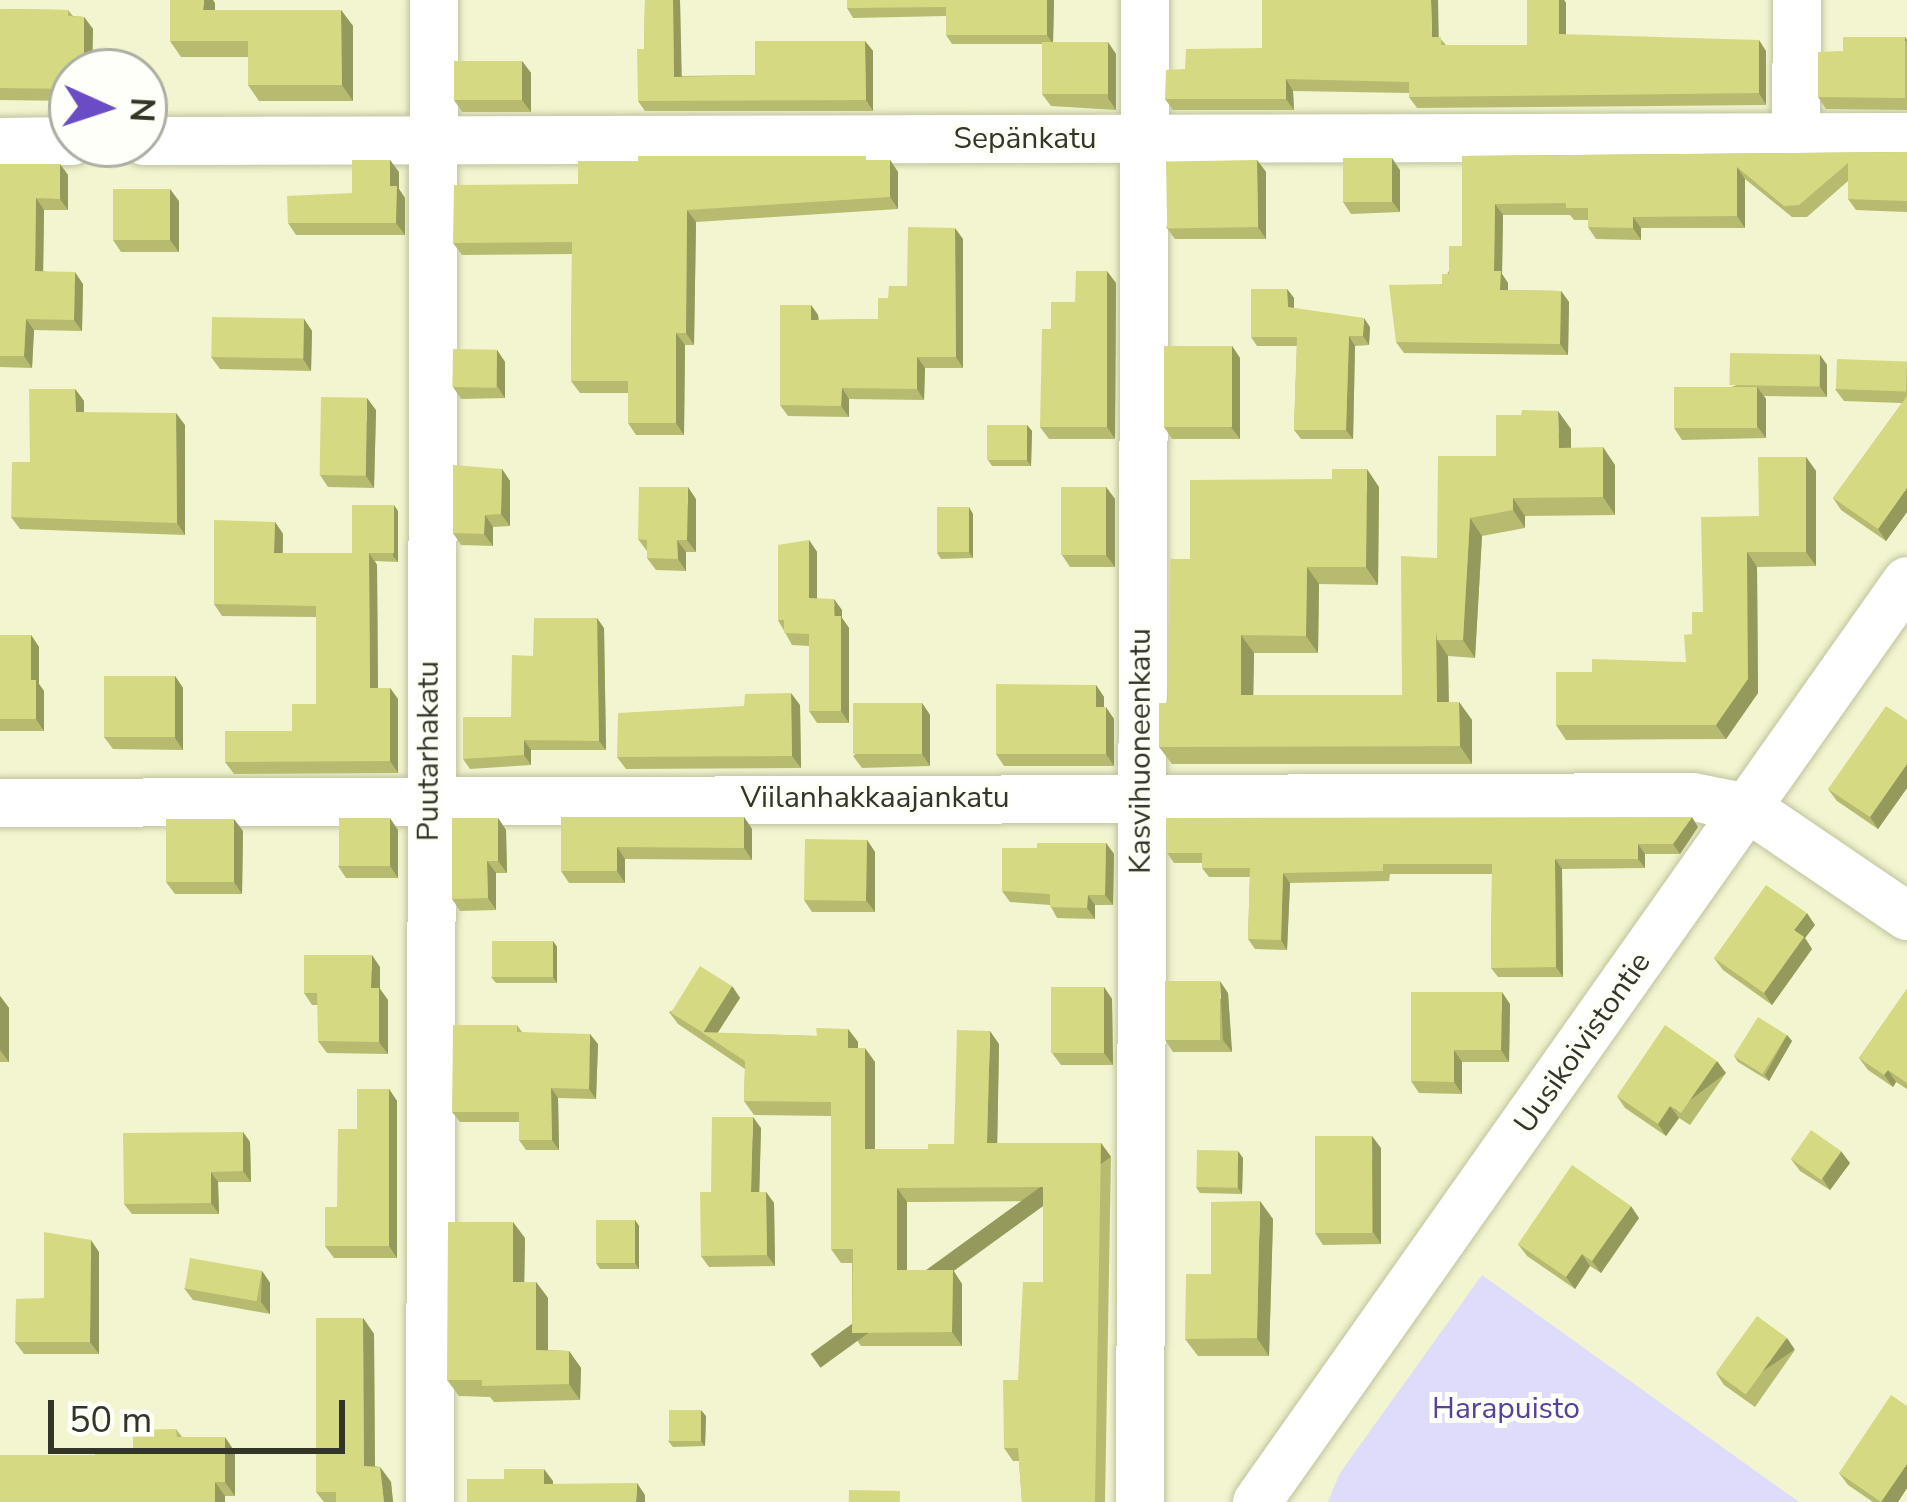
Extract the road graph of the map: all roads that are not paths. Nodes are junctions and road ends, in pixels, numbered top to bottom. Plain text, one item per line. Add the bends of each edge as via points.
1 (434, 0) edge
2 (1145, 0) edge
3 (1797, 0) edge
4 (434, 137) junction
5 (1796, 137) junction
6 (1907, 137) edge
7 (168, 140) edge
8 (1144, 140) junction
9 (48, 141) edge
10 (0, 142) edge
11 (1907, 581) edge
12 (1140, 796) junction
13 (428, 801) junction
14 (0, 802) edge
15 (1748, 808) junction
16 (1907, 916) edge
17 (430, 1502) edge
18 (1140, 1502) edge
19 (1257, 1502) edge

1 - 4 street, Puutarhakatu
2 - 8 street, Kasvihuoneenkatu
3 - 5 street
4 - 7 street, Sepänkatu
4 - 8 street, Sepänkatu
4 - 13 street, Puutarhakatu
5 - 6 street, Sepänkatu
5 - 8 street, Sepänkatu
8 - 12 street, Kasvihuoneenkatu
9 - 10 street
11 - 15 street, Uusikoivistontie
12 - 13 street, Viilanhakkaajankatu
12 - 15 street, Viilanhakkaajankatu via 1694,797
12 - 18 street, Kasvihuoneenkatu
13 - 14 street, Viilanhakkaajankatu
13 - 17 street, Puutarhakatu
15 - 16 street
15 - 19 street, Uusikoivistontie

